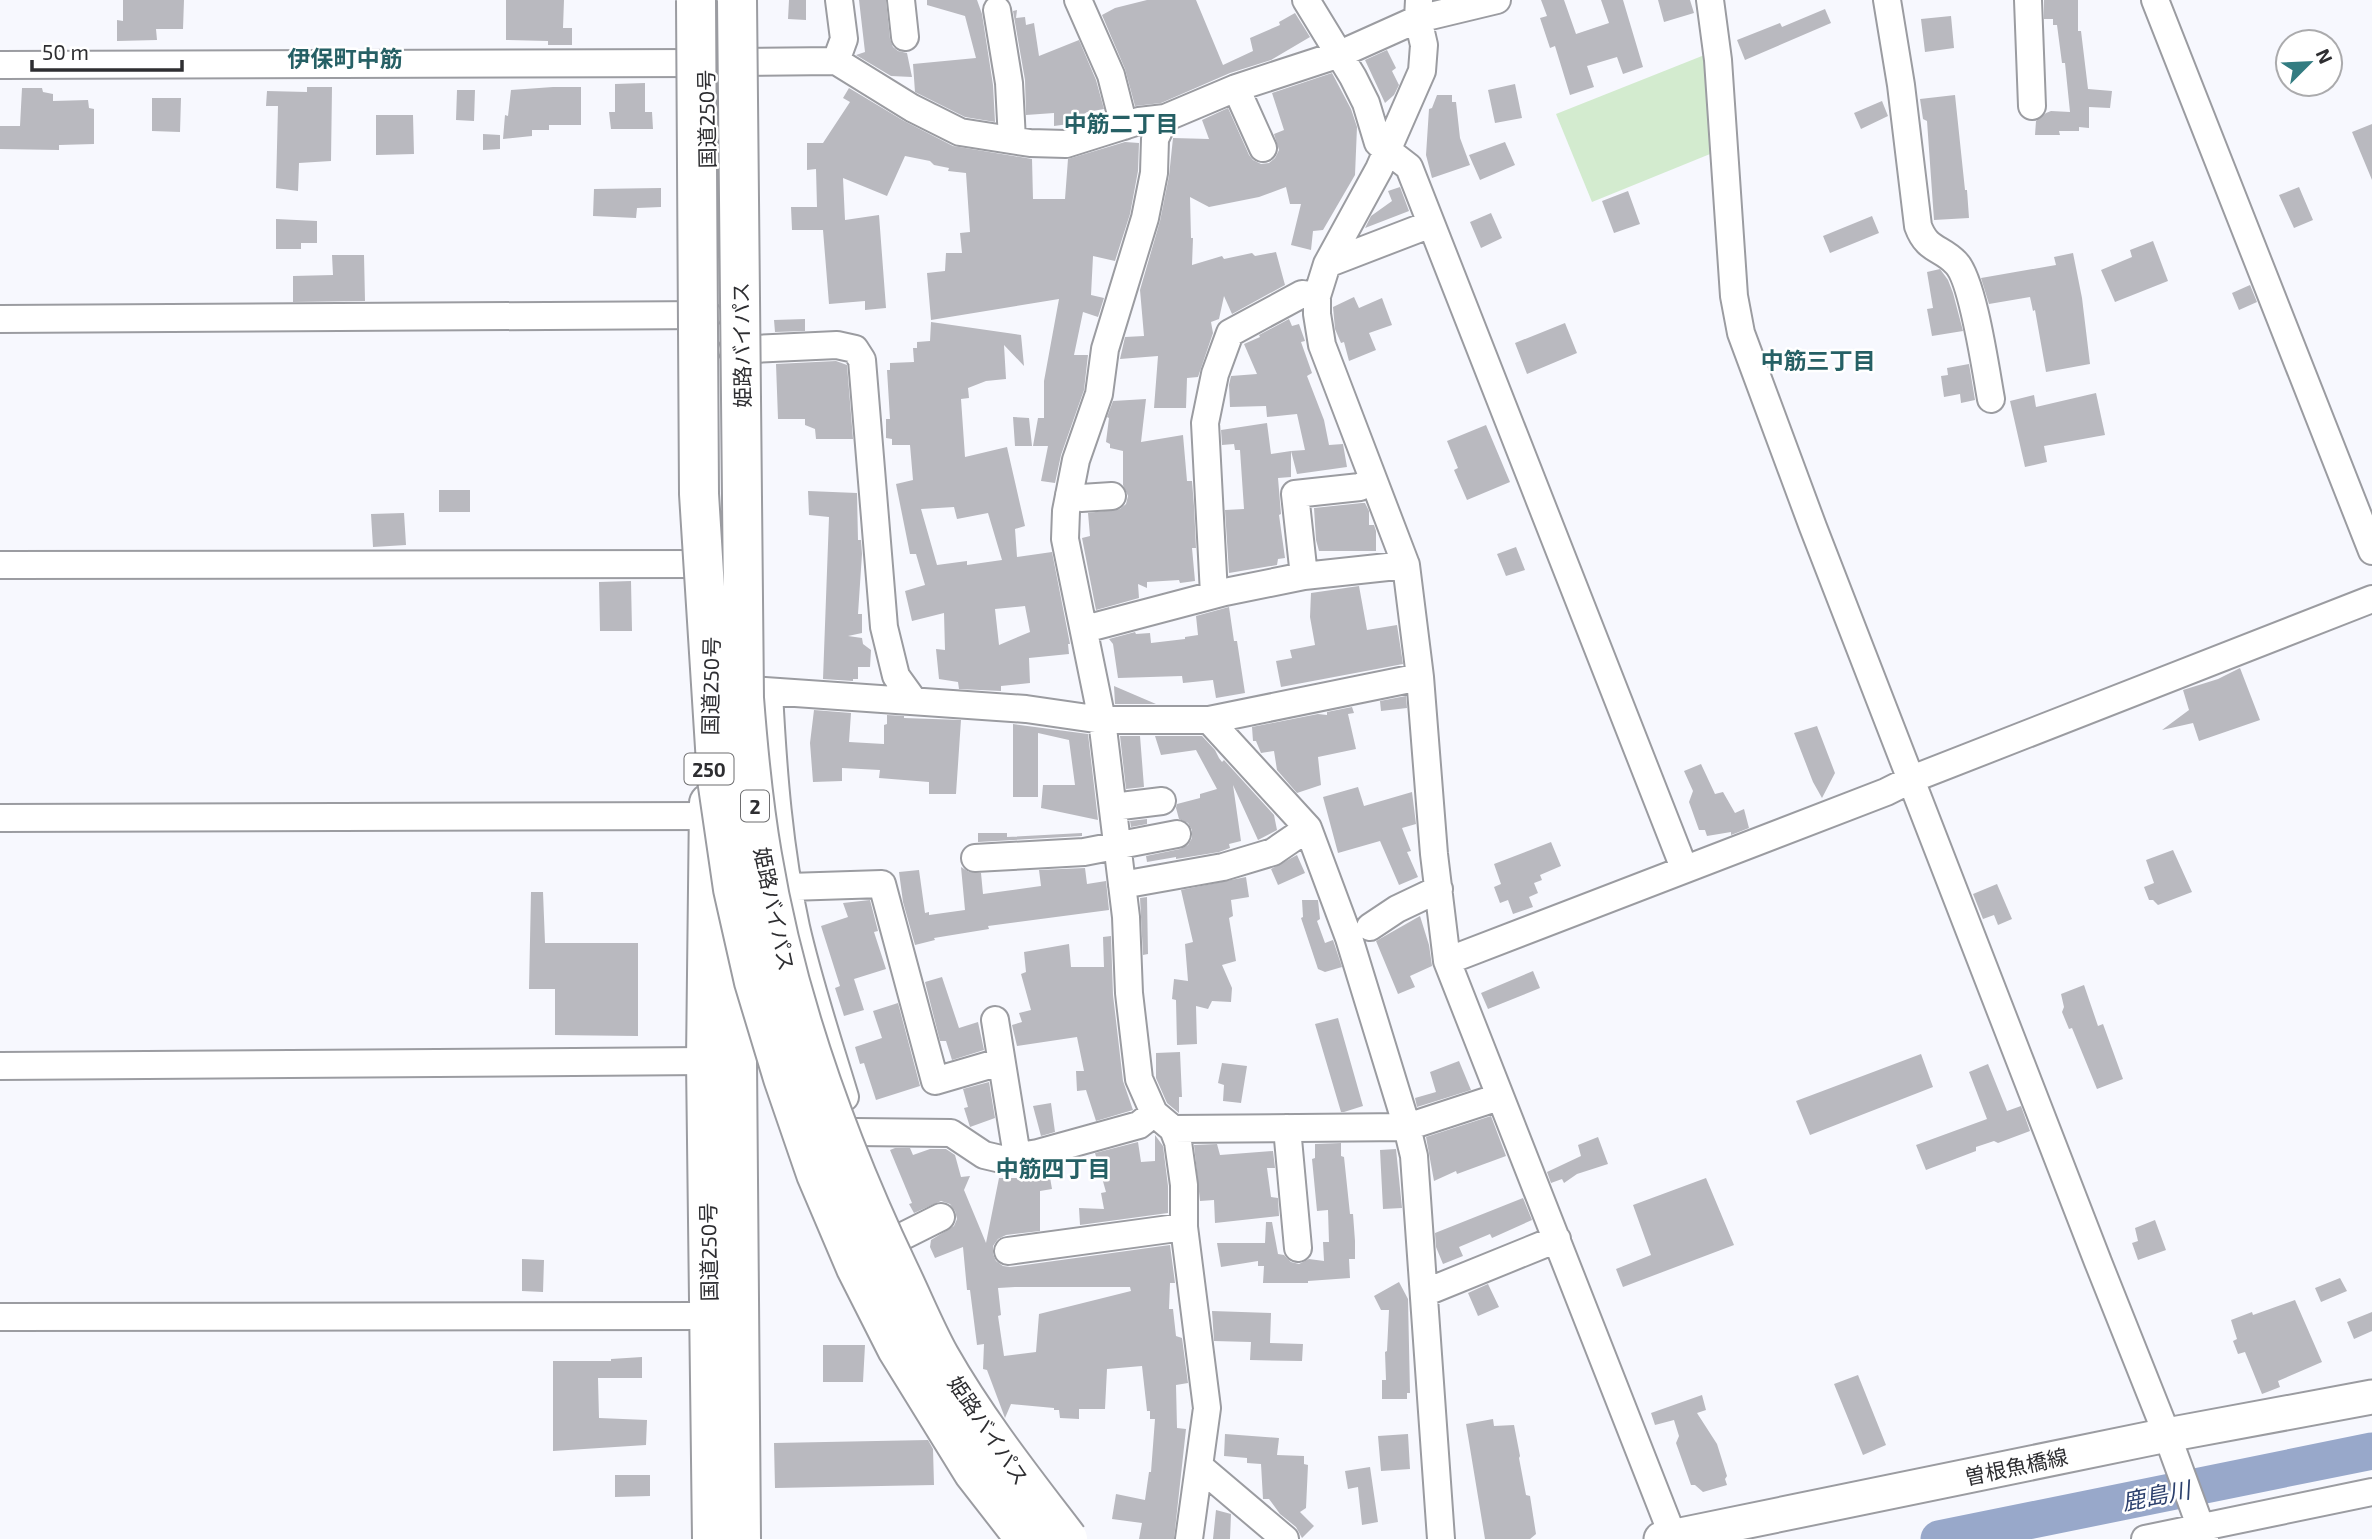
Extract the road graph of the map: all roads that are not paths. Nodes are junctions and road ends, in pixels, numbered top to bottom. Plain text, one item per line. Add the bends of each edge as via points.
1 (696, 0) edge
2 (705, 0) edge
3 (729, 0) edge
4 (737, 0) edge
5 (839, 0) edge
6 (901, 0) edge
7 (1078, 0) edge
8 (1306, 0) edge
9 (1497, 0) edge
10 (1710, 0) edge
11 (1887, 0) edge
12 (2028, 0) edge
13 (2155, 0) edge
14 (998, 9) dead end
15 (1418, 10) edge
16 (905, 37) dead end
17 (1340, 54) junction
18 (836, 61) junction
19 (717, 63) junction
20 (0, 65) edge
21 (1236, 88) junction
22 (2032, 106) dead end
23 (1165, 118) junction
24 (1124, 126) junction
25 (1012, 140) junction
26 (1263, 148) dead end
27 (1387, 150) junction
28 (1431, 224) junction
29 (1327, 264) junction
30 (1317, 296) junction
31 (708, 315) junction
32 (0, 319) edge
33 (732, 350) junction
34 (1991, 399) dead end
35 (1373, 480) junction
36 (1069, 495) junction
37 (1112, 496) dead end
38 (2372, 551) edge
39 (711, 564) junction
40 (0, 565) edge
41 (1406, 565) junction
42 (1304, 576) junction
43 (1214, 594) junction
44 (2372, 599) edge
45 (1085, 629) junction
46 (1420, 677) junction
47 (751, 690) junction
48 (914, 701) junction
49 (1102, 720) junction
50 (1209, 720) junction
51 (1912, 779) junction
52 (1162, 801) dead end
53 (1112, 807) junction
54 (709, 816) junction
55 (0, 818) edge
56 (1308, 828) junction
57 (1178, 834) dead end
58 (1117, 846) junction
59 (975, 858) dead end
60 (1684, 868) junction
61 (1122, 885) junction
62 (789, 887) junction
63 (1439, 889) junction
64 (1370, 927) dead end
65 (1447, 961) junction
66 (995, 1020) dead end
67 (706, 1061) junction
68 (1000, 1062) junction
69 (0, 1066) edge
70 (1499, 1097) junction
71 (1163, 1121) junction
72 (1407, 1127) junction
73 (1287, 1128) junction
74 (855, 1132) junction
75 (1017, 1156) junction
76 (941, 1217) dead end
77 (1184, 1227) junction
78 (899, 1238) junction
79 (1557, 1239) junction
80 (1298, 1248) dead end
81 (1008, 1251) dead end
82 (1424, 1293) junction
83 (0, 1317) edge
84 (709, 1317) junction
85 (2372, 1397) edge
86 (2167, 1435) junction
87 (1200, 1467) junction
88 (2372, 1492) edge
89 (2199, 1525) edge
90 (1670, 1538) edge
91 (712, 1539) edge
92 (741, 1539) edge
93 (1025, 1539) edge
94 (1068, 1539) edge
95 (1087, 1539) edge
96 (1189, 1539) edge
97 (1285, 1539) edge
98 (1441, 1539) edge
99 (2145, 1539) edge

1 - 93 highway, 姫路バイパス / 2, bridge via 699,494 717,779 733,889 783,1078 816,1174 856,1268 897,1349 966,1461
2 - 19 highway, 国道250号 / 250
3 - 19 highway, 国道250号 / 250
4 - 94 highway, 姫路バイパス / 2, bridge via 744,698 762,856 780,943 836,1125 922,1320 940,1357 1000,1450
5 - 18 street via 844,39
6 - 16 street
7 - 24 street via 1111,75
8 - 17 street
9 - 15 street
10 - 51 street via 1734,296 1741,333
11 - 34 street via 1918,226 1923,239 1956,263 1966,282
12 - 22 street via 2041,76
13 - 38 street
14 - 25 street
15 - 17 street
15 - 27 street via 1424,45 1422,71
17 - 21 street
17 - 27 street via 1366,103 1378,143
18 - 19 street
18 - 25 street via 960,132
19 - 20 street
19 - 31 highway, 国道250号 / 250
19 - 33 highway, 国道250号 / 250
21 - 23 street
21 - 26 street
23 - 24 street
23 - 36 street via 1156,139 1144,218
24 - 25 street via 1066,144
27 - 28 street via 1409,167
27 - 29 street
28 - 29 street
28 - 60 street
29 - 30 street
30 - 35 street via 1322,345
30 - 43 street via 1302,294 1230,333 1215,374 1205,423
31 - 32 street
31 - 39 highway, 国道250号 / 250
33 - 47 highway, 国道250号 / 250
33 - 48 street via 837,345 855,349 862,360 884,627 896,676
35 - 41 street
35 - 42 street via 1360,486 1295,494
36 - 37 street
36 - 45 street via 1065,539
39 - 40 street
39 - 54 highway, 国道250号 / 250
41 - 42 street
41 - 46 street
42 - 43 street
43 - 45 street
44 - 51 street
45 - 49 street
46 - 50 street
46 - 63 street
47 - 48 street
47 - 62 street via 773,777
47 - 92 highway, 国道250号 / 250
48 - 49 street
49 - 50 street
49 - 53 street
50 - 56 street
51 - 60 street
51 - 86 street
52 - 53 street
53 - 58 street
54 - 55 street
54 - 67 highway, 国道250号 / 250
56 - 61 street via 1273,852 1223,867
56 - 72 street via 1349,939
57 - 58 street
58 - 59 street
58 - 61 street
60 - 65 street
61 - 71 street via 1139,1079
62 - 68 street via 882,884 934,1081
62 - 74 street via 796,928
63 - 64 street
63 - 65 street
65 - 70 street
66 - 68 street
67 - 69 street
67 - 84 highway, 国道250号 / 250
68 - 75 street
70 - 72 street
70 - 79 street
71 - 73 street
71 - 75 street
71 - 77 street via 1178,1142
72 - 73 street
72 - 82 street via 1414,1156
73 - 80 street
74 - 75 street via 951,1133 984,1155 1000,1159
74 - 78 street
76 - 78 street
77 - 81 street via 1068,1235
77 - 87 street via 1207,1408
78 - 95 street via 964,1364 1015,1443
79 - 82 street
79 - 90 street
82 - 98 street
83 - 84 street
84 - 91 highway, 国道250号 / 250
85 - 86 main road, 曽根魚橋線
86 - 89 street
86 - 90 main road, 曽根魚橋線
87 - 96 street
87 - 97 street
88 - 89 street
89 - 99 street

